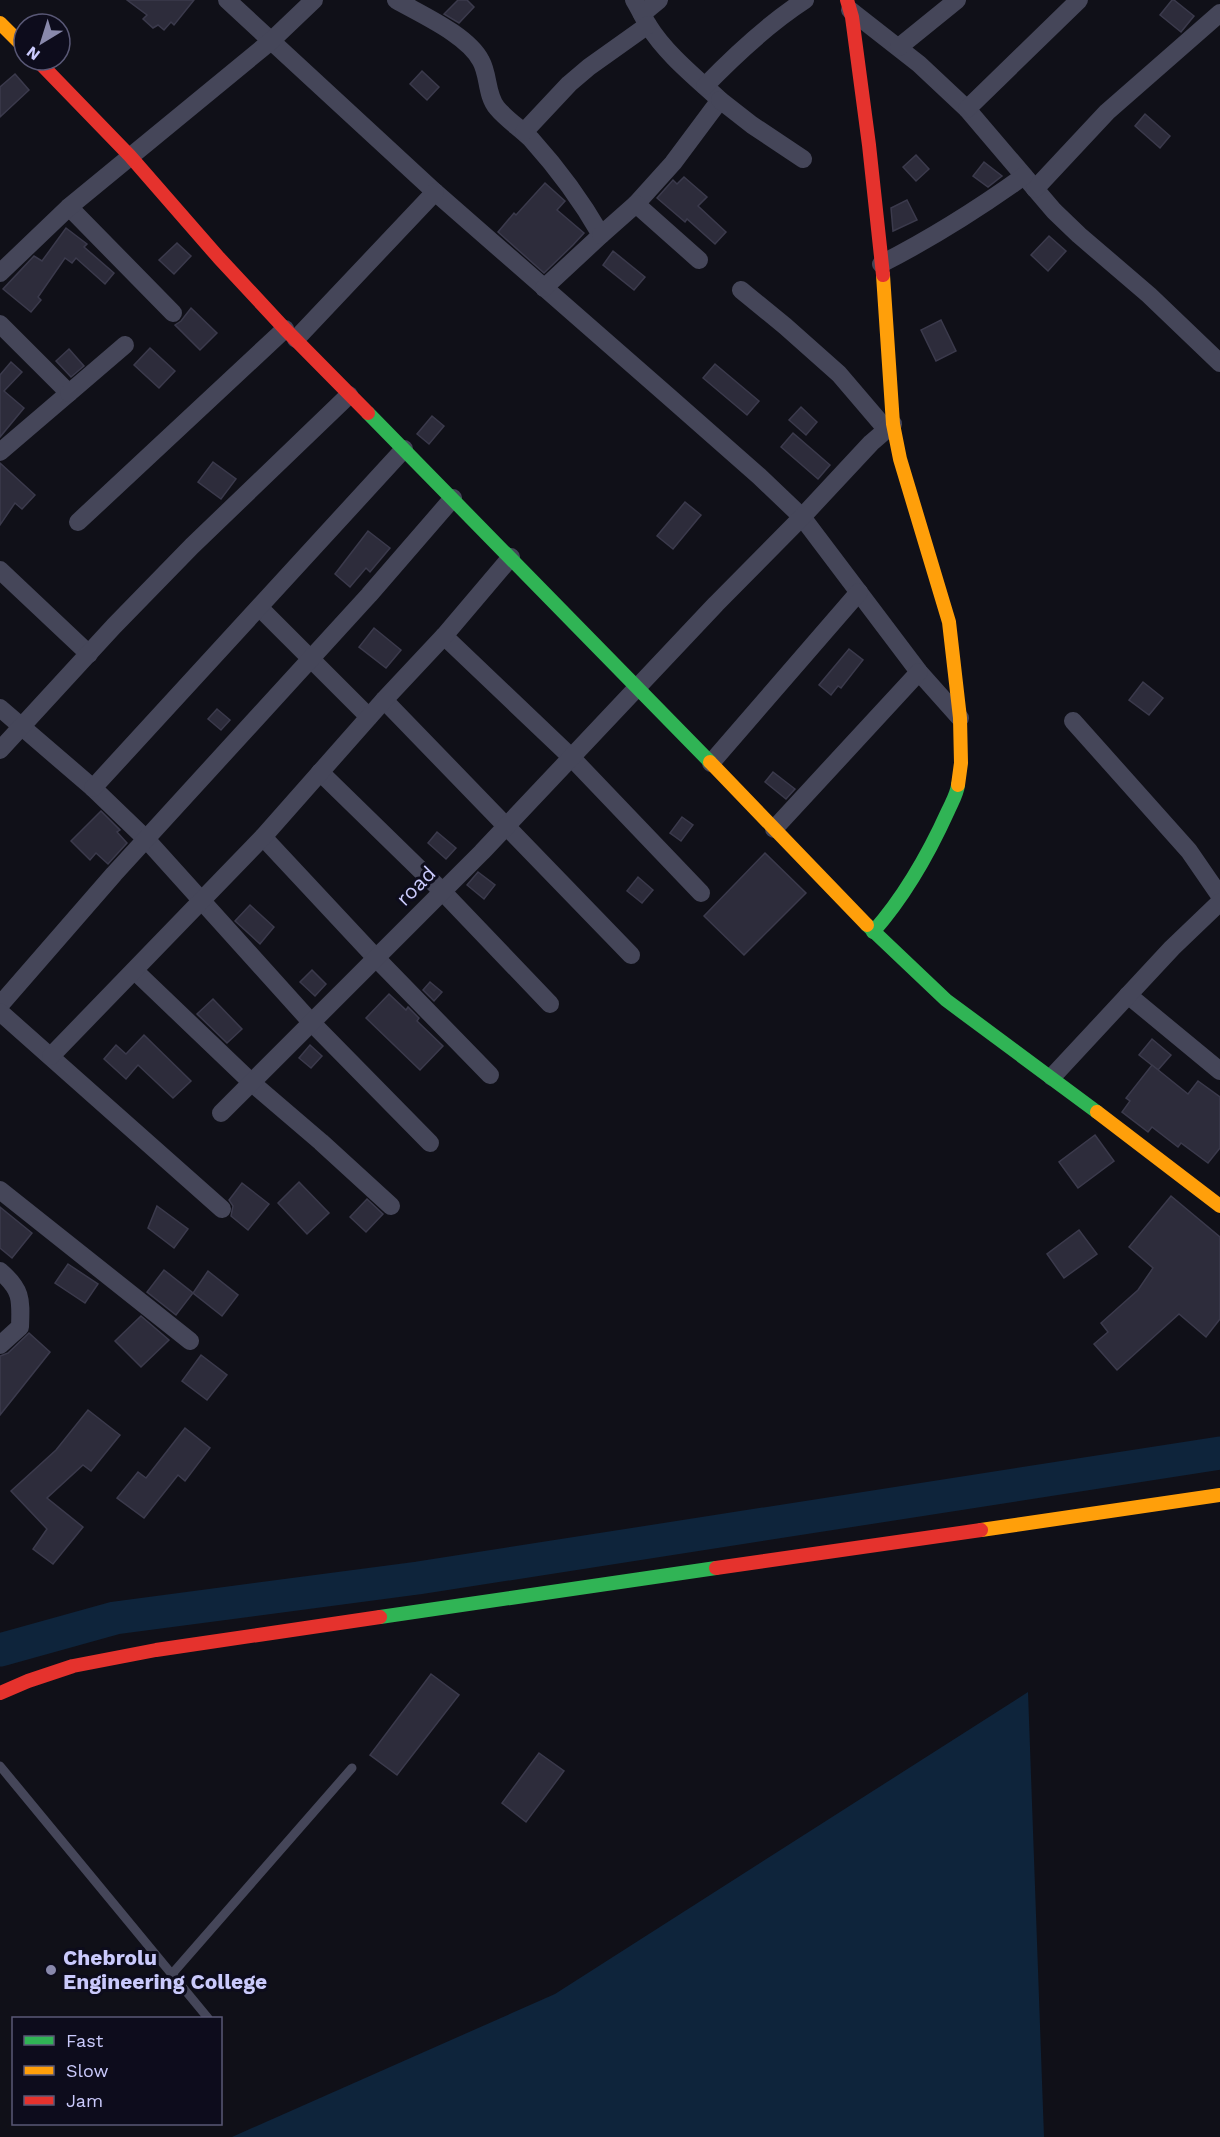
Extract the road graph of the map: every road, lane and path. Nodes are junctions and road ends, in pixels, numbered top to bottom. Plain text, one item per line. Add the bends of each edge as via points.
1 (227, 0) edge
2 (314, 0) edge
3 (396, 0) edge
4 (659, 0) edge
5 (805, 0) edge
6 (957, 0) edge
7 (1079, 0) edge
8 (849, 5) edge
9 (641, 13) edge
10 (1220, 13) edge
11 (0, 23) edge
12 (12, 35) edge
13 (271, 41) junction
14 (899, 47) junction
15 (49, 72) edge
16 (705, 86) junction
17 (720, 100) junction
18 (967, 108) junction
19 (524, 132) junction
20 (130, 156) junction
21 (803, 159) dead end
22 (1029, 183) junction
23 (435, 192) junction
24 (636, 204) junction
25 (69, 207) junction
26 (601, 235) junction
27 (699, 260) dead end
28 (881, 264) junction
29 (0, 273) edge
30 (544, 288) junction
31 (741, 290) dead end
32 (173, 313) dead end
33 (0, 324) edge
34 (290, 334) junction
35 (125, 345) dead end
36 (1220, 363) edge
37 (69, 393) junction
38 (349, 395) junction
39 (889, 426) junction
40 (404, 450) junction
41 (0, 452) edge
42 (453, 498) junction
43 (802, 517) junction
44 (78, 522) dead end
45 (511, 557) junction
46 (0, 570) edge
47 (859, 592) junction
48 (260, 608) junction
49 (444, 636) junction
50 (89, 654) junction
51 (309, 658) junction
52 (919, 672) junction
53 (638, 687) junction
54 (384, 700) junction
55 (0, 708) edge
56 (369, 717) junction
57 (960, 718) junction
58 (1073, 722) dead end
59 (21, 727) junction
60 (0, 750) edge
61 (570, 756) junction
62 (711, 762) junction
63 (320, 772) junction
64 (93, 788) junction
65 (507, 824) junction
66 (774, 829) junction
67 (263, 837) junction
68 (146, 839) junction
69 (442, 891) junction
70 (701, 893) dead end
71 (1220, 896) edge
72 (201, 899) junction
73 (1220, 902) edge
74 (873, 932) junction
75 (631, 955) dead end
76 (376, 958) junction
77 (135, 971) junction
78 (1128, 995) junction
79 (550, 1004) dead end
80 (0, 1005) edge
81 (0, 1012) edge
82 (311, 1023) junction
83 (51, 1056) junction
84 (1220, 1071) edge
85 (490, 1075) dead end
86 (1052, 1077) junction
87 (251, 1082) junction
88 (221, 1113) dead end
89 (430, 1143) dead end
90 (0, 1190) edge
91 (391, 1206) dead end
92 (1220, 1206) edge
93 (222, 1209) dead end
94 (0, 1271) edge
95 (190, 1341) dead end
96 (0, 1345) edge
97 (1220, 1495) edge
98 (0, 1694) edge
99 (0, 1766) edge
100 (352, 1768) dead end
101 (172, 1974) junction
102 (206, 2017) edge

1 - 13 street
2 - 13 street
3 - 19 street via 472,48 481,61 495,105
4 - 9 street
5 - 16 street via 752,39
6 - 14 street
7 - 18 street
8 - 14 street
8 - 28 street
9 - 16 street via 679,62
9 - 19 street
10 - 22 street
11 - 12 street
13 - 20 street
13 - 23 street
14 - 18 street
15 - 20 street
16 - 17 street
17 - 21 street
17 - 24 street via 673,163
18 - 22 street
19 - 26 street via 567,182
20 - 25 street
20 - 34 street
22 - 28 street
22 - 36 street via 1079,235
23 - 30 street
23 - 34 street
24 - 26 street
24 - 27 street
25 - 29 street
25 - 32 street
26 - 30 street
28 - 39 street
30 - 43 street
31 - 39 street via 839,374
33 - 37 street
34 - 38 street
34 - 44 street
35 - 37 street
37 - 41 street
38 - 40 street
38 - 50 street via 192,546
39 - 43 street, road
39 - 57 street via 949,621
40 - 42 street
40 - 48 street
42 - 45 street
42 - 51 street
43 - 47 street
43 - 53 street, road
45 - 49 street
45 - 53 street
46 - 50 street
47 - 52 street
47 - 62 street
48 - 51 street
48 - 64 street
49 - 54 street
49 - 61 street
50 - 59 street
51 - 56 street
51 - 68 street
52 - 57 street
52 - 66 street
53 - 61 street, road
53 - 62 street
54 - 56 street
54 - 65 street
55 - 59 street
56 - 63 street
57 - 74 street via 958,789 916,871
58 - 71 street via 1189,851
59 - 60 street
59 - 64 street
61 - 65 street, road
61 - 70 street
62 - 66 street
63 - 67 street
63 - 69 street
64 - 68 street
65 - 69 street, road
65 - 75 street
66 - 74 street
67 - 72 street
67 - 76 street
68 - 72 street
68 - 80 street
69 - 76 street, road
69 - 79 street
72 - 77 street
72 - 82 street
73 - 78 street
74 - 86 street via 946,1000
76 - 82 street, road
76 - 85 street
77 - 83 street
77 - 87 street
78 - 84 street
78 - 86 street
81 - 83 street
82 - 87 street, road
82 - 89 street
83 - 93 street
86 - 92 street
87 - 88 street, road
87 - 91 street
90 - 95 street
94 - 96 street via 20,1295 21,1309 20,1327
97 - 98 street via 156,1650 74,1666
99 - 101 lane
100 - 101 lane
101 - 102 lane

